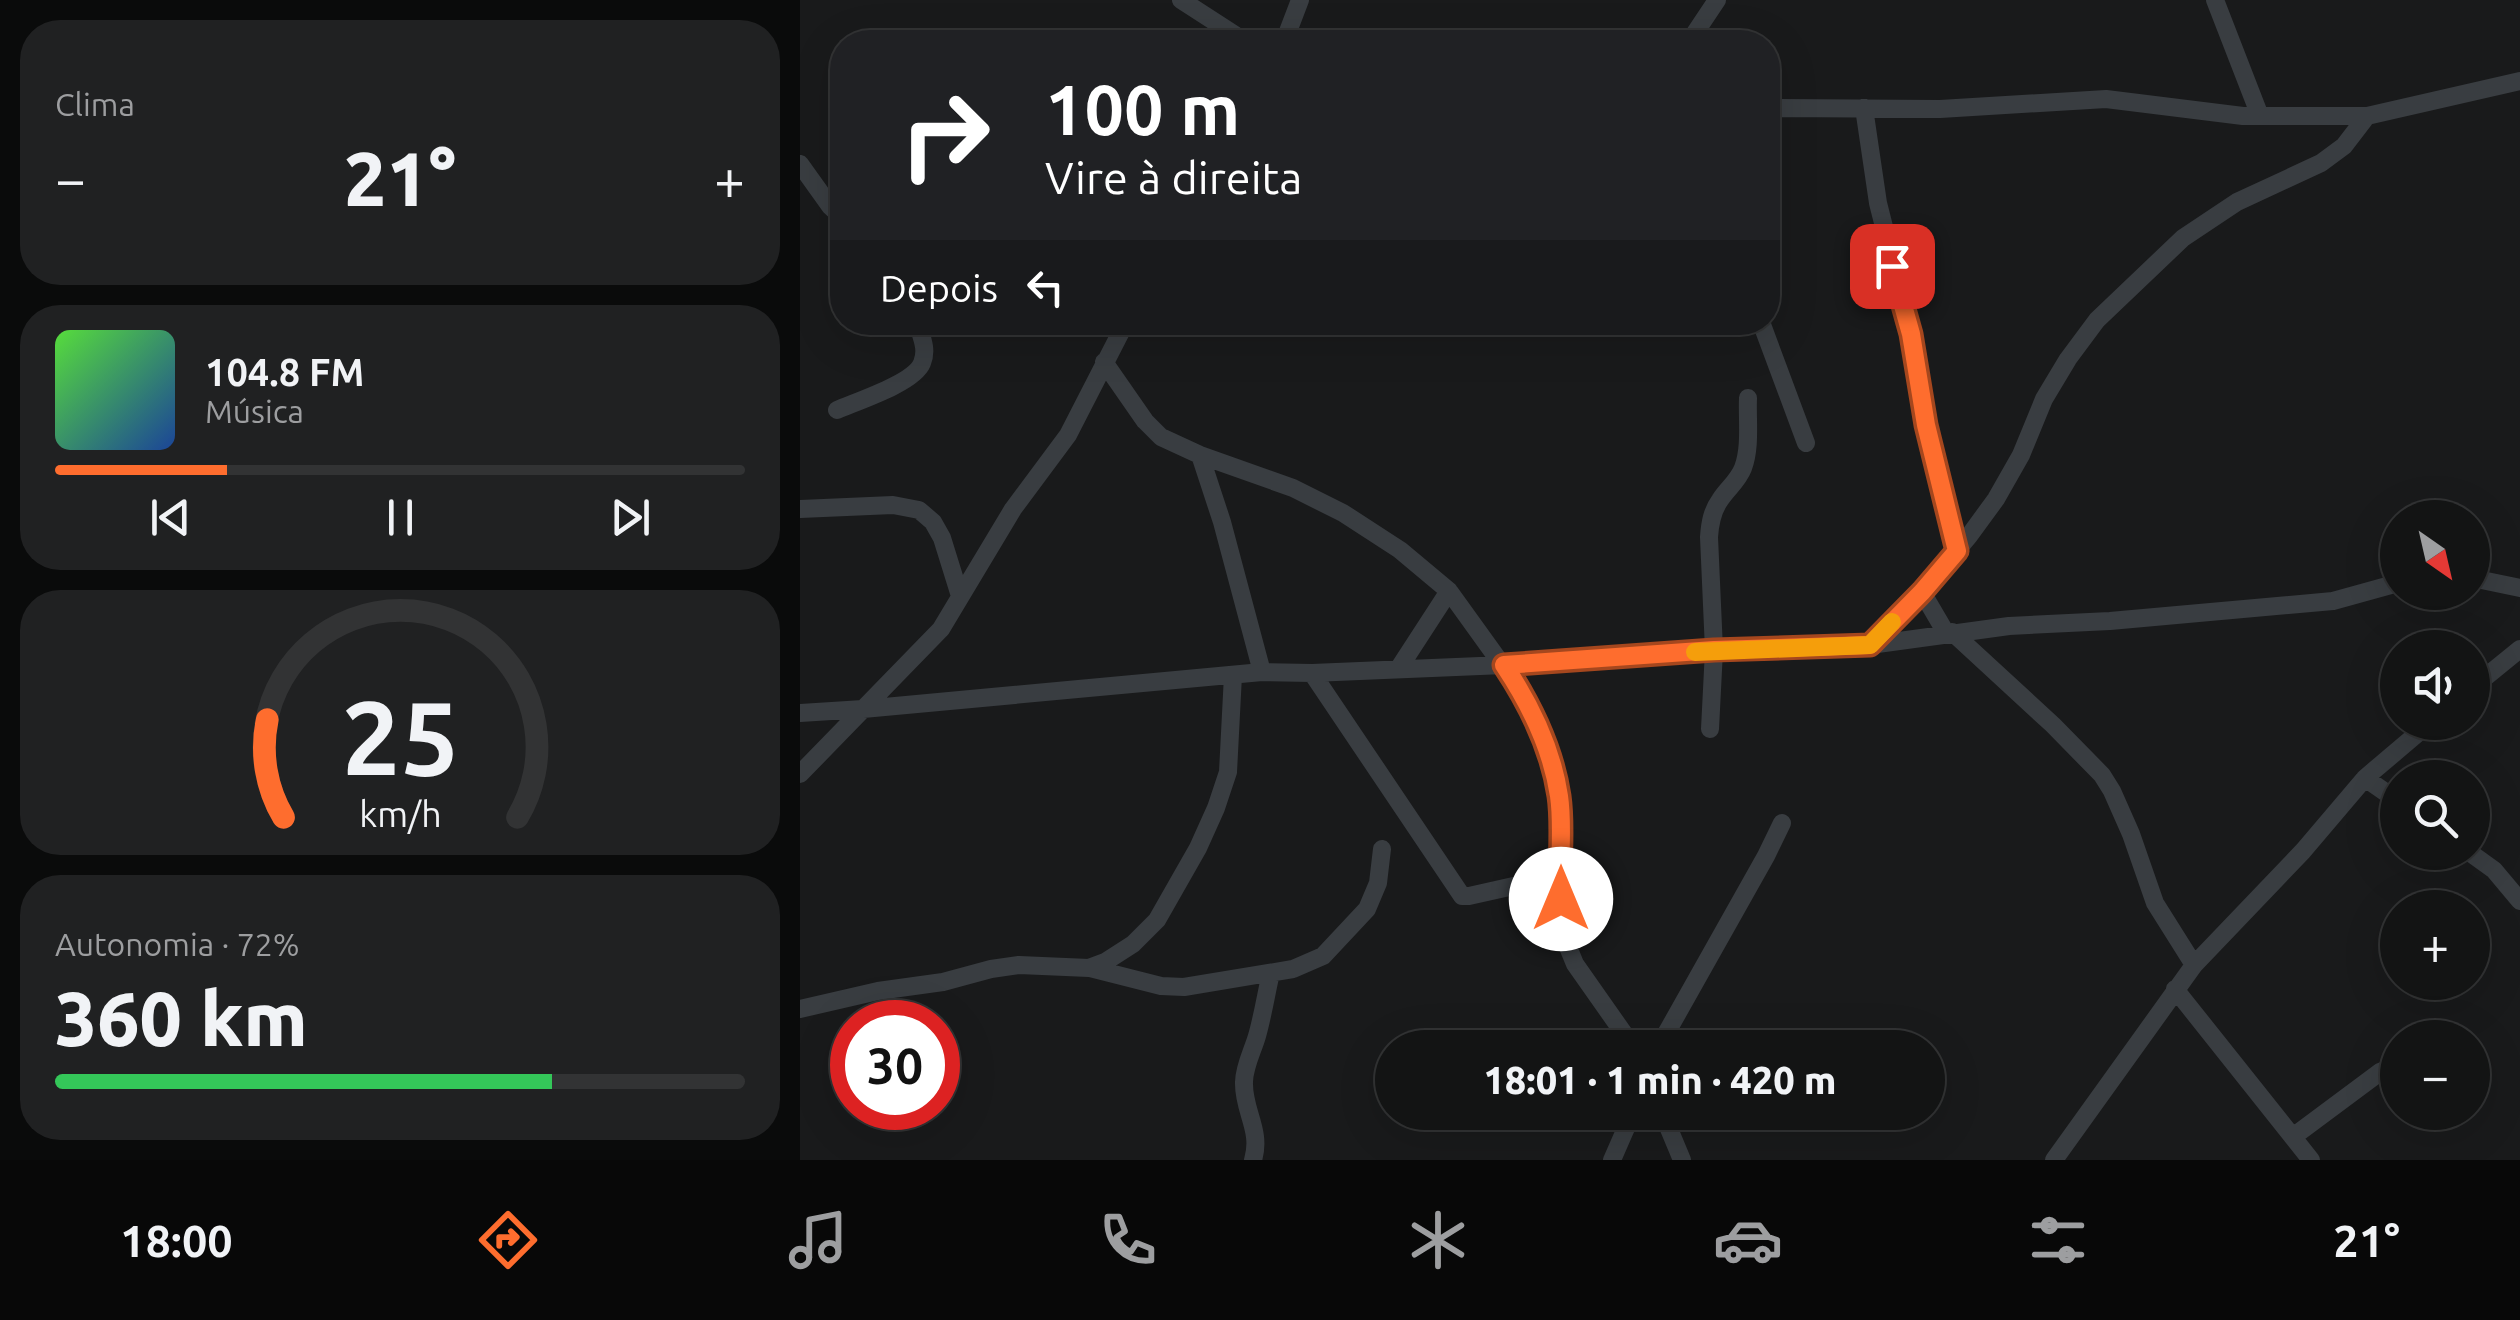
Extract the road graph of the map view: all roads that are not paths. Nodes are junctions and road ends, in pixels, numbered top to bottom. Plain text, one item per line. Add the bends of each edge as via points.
1 (1180, 0) edge
2 (1300, 0) edge
3 (1718, 0) edge
4 (2215, 0) edge
5 (1227, 30) edge
6 (1289, 30) edge
7 (1697, 30) edge
8 (2520, 81) edge
9 (1780, 108) edge
10 (1864, 108) junction
11 (2260, 116) junction
12 (2366, 116) junction
13 (800, 164) edge
14 (830, 206) edge
15 (921, 335) edge
16 (1119, 335) edge
17 (1767, 335) edge
18 (1104, 362) junction
19 (1748, 398) dead end
20 (837, 410) dead end
21 (1806, 443) dead end
22 (1200, 455) junction
23 (800, 510) edge
24 (1957, 551) junction
25 (2490, 582) edge
26 (2380, 588) edge
27 (2520, 588) edge
28 (1448, 591) junction
29 (1922, 592) junction
30 (960, 596) junction
31 (1949, 633) junction
32 (1870, 645) junction
33 (2520, 649) edge
34 (1714, 650) junction
35 (1504, 665) junction
36 (1399, 668) junction
37 (1262, 672) junction
38 (1312, 673) junction
39 (2490, 673) edge
40 (1233, 675) junction
41 (863, 709) junction
42 (800, 713) edge
43 (1710, 730) dead end
44 (2410, 740) edge
45 (800, 774) edge
46 (2365, 778) junction
47 (2380, 789) edge
48 (1782, 823) dead end
49 (1382, 850) dead end
50 (2490, 867) edge
51 (1559, 876) junction
52 (2520, 901) edge
53 (2194, 964) junction
54 (1089, 968) junction
55 (1271, 973) junction
56 (2175, 988) junction
57 (800, 1009) edge
58 (1621, 1030) edge
59 (1668, 1030) edge
60 (2380, 1073) edge
61 (1625, 1130) edge
62 (1670, 1130) edge
63 (2294, 1136) junction
64 (1253, 1160) edge
65 (1612, 1160) edge
66 (1682, 1160) edge
67 (2054, 1160) edge
68 (2311, 1160) edge

1 - 5 street
2 - 6 street
3 - 7 street
4 - 11 street
8 - 12 street
9 - 10 street
10 - 11 street via 2106,99
10 - 24 street via 1878,202
11 - 12 street
12 - 24 street via 2321,163 2236,202 2183,238 2096,320 2044,399 1996,499
13 - 14 street
15 - 20 street via 922,366
16 - 18 street
17 - 21 street
18 - 22 street via 1161,437
18 - 30 street via 1068,434
19 - 34 street via 1744,467 1710,518
22 - 28 street via 1343,513
22 - 37 street
23 - 30 street via 919,510 942,538
24 - 29 street
25 - 27 street
26 - 31 street via 2333,601
28 - 35 street
28 - 36 street
29 - 31 street
29 - 32 street
30 - 41 street via 942,629
31 - 32 street
31 - 53 street via 2102,775 2155,903
32 - 34 street
33 - 39 street
34 - 35 street
34 - 43 street
35 - 36 street
35 - 51 street via 1548,752 1559,795
36 - 38 street
37 - 38 street
37 - 40 street
38 - 51 street via 1462,896
40 - 41 street
40 - 54 street via 1228,772 1198,848 1157,920 1133,944
41 - 42 street
41 - 45 street
44 - 46 street
46 - 47 street
46 - 53 street
48 - 59 street
49 - 55 street via 1367,909 1346,933 1323,956
50 - 52 street
51 - 58 street via 1566,947
53 - 56 street
54 - 55 street via 1172,987
54 - 57 street via 991,969
55 - 64 street via 1243,1080 1255,1130
56 - 63 street
56 - 67 street
60 - 63 street
61 - 65 street
62 - 66 street
63 - 68 street

